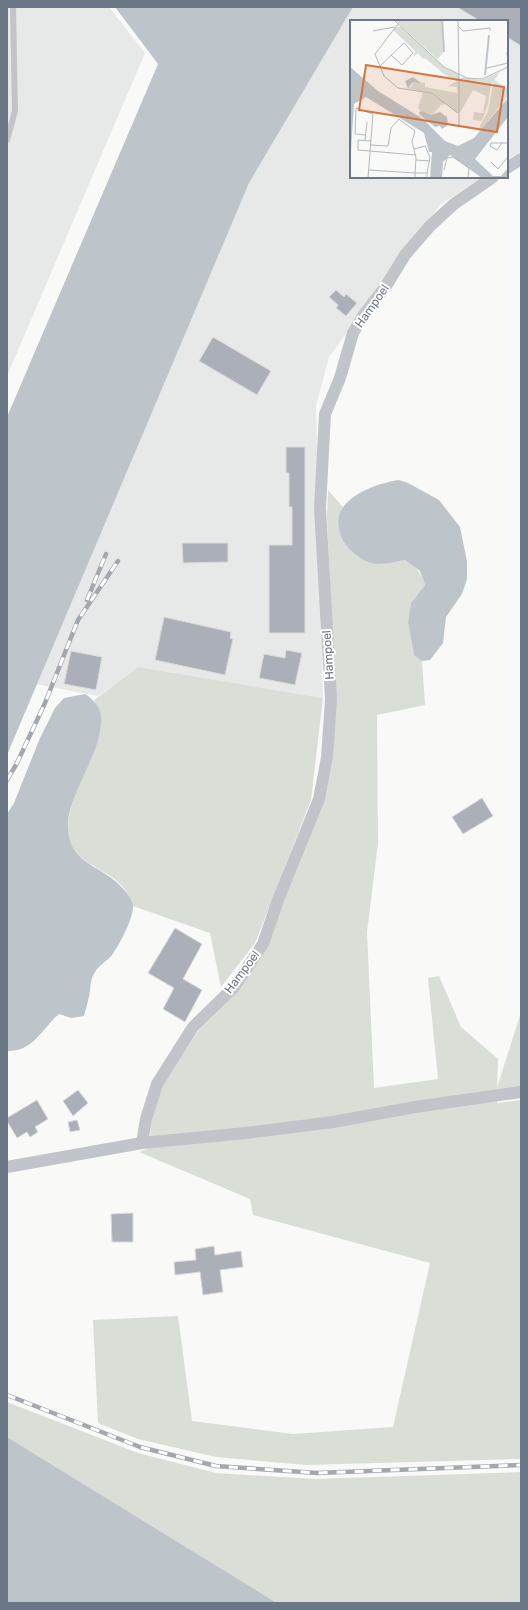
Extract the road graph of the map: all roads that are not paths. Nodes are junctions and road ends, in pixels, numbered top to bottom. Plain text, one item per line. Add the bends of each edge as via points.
1 (13, 7) edge
2 (7, 140) edge
3 (521, 159) edge
4 (508, 167) edge
5 (492, 178) edge
6 (521, 1092) edge
7 (142, 1143) junction
8 (7, 1167) edge

1 - 2 lane via 15,111
3 - 4 street
5 - 7 street, Hampoel via 454,204 430,226 406,255 353,333 340,378 325,414 320,508 330,699 327,758 319,799 263,944 234,987 193,1027 157,1084 146,1119
6 - 7 street via 333,1122
7 - 8 street

